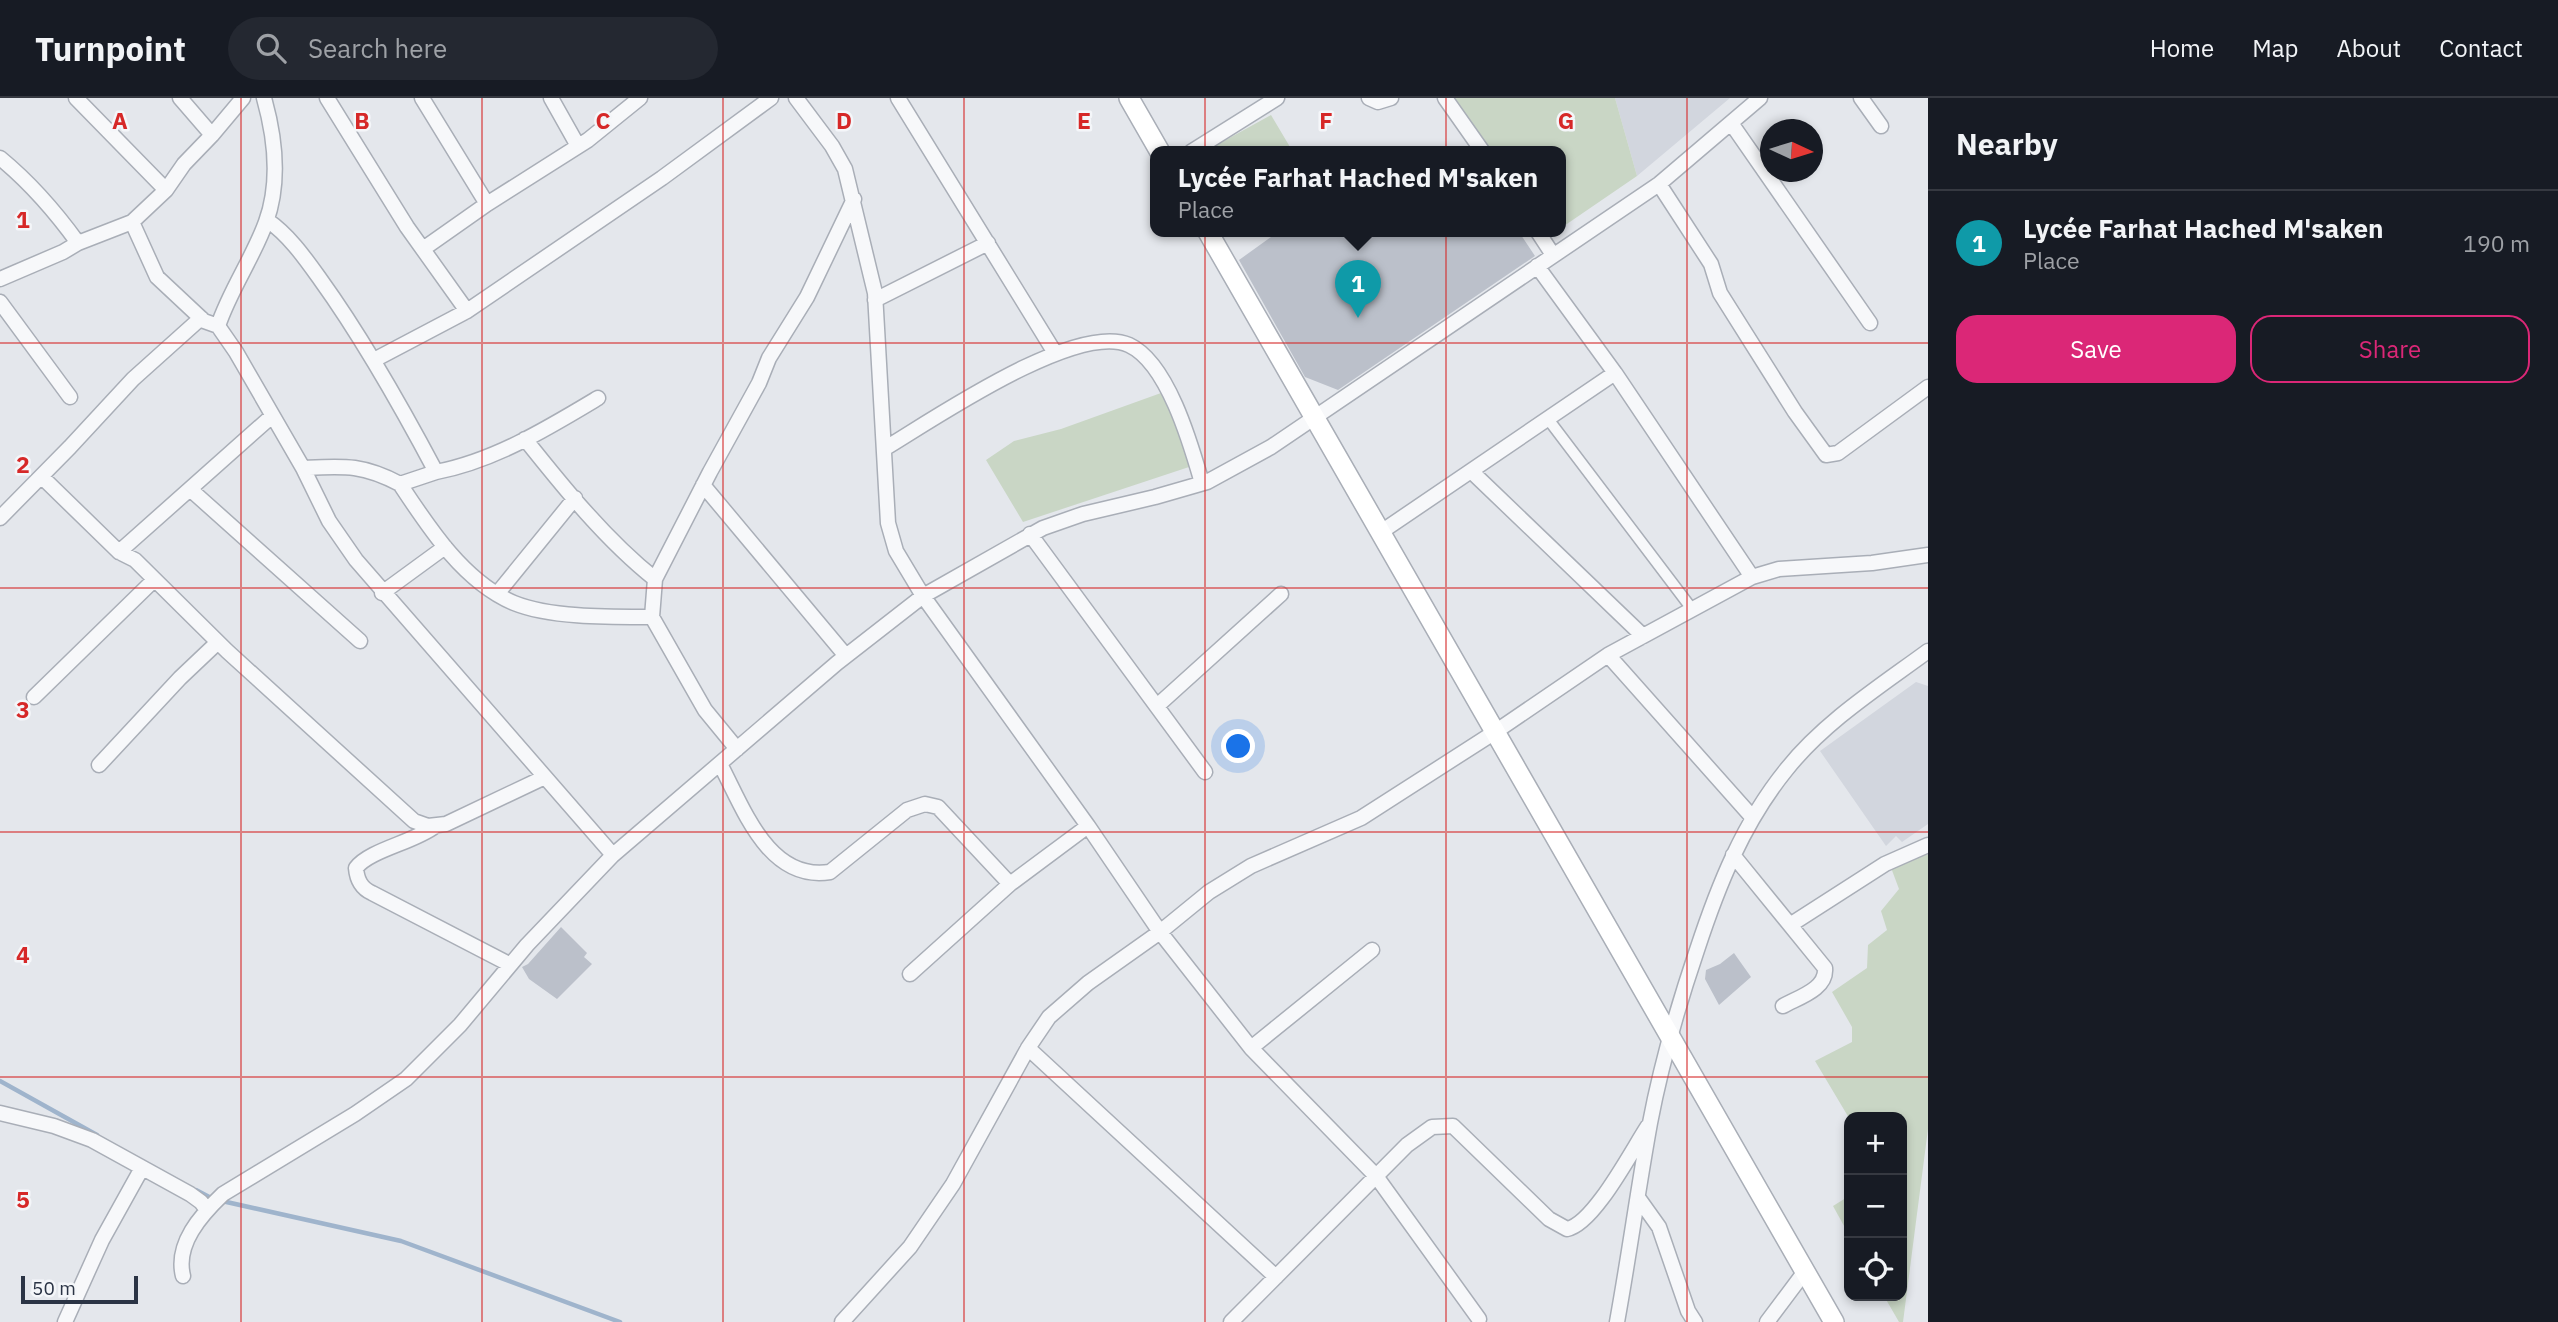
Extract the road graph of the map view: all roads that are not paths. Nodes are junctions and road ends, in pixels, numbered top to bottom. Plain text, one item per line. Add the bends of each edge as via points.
1 (76, 98) edge
2 (180, 98) edge
3 (243, 98) edge
4 (264, 98) edge
5 (327, 98) edge
6 (422, 98) edge
7 (551, 98) edge
8 (640, 98) edge
9 (771, 98) edge
10 (796, 98) edge
11 (898, 98) edge
12 (1129, 98) edge
13 (1277, 98) edge
14 (1369, 98) edge
15 (1391, 98) edge
16 (1445, 98) edge
17 (1760, 98) edge
18 (1861, 98) edge
19 (1731, 123) junction
20 (1881, 126) dead end
21 (212, 135) junction
22 (578, 146) junction
23 (1157, 146) edge
24 (1201, 146) edge
25 (1479, 146) edge
26 (0, 158) edge
27 (1659, 184) junction
28 (166, 190) junction
29 (854, 199) junction
30 (487, 204) junction
31 (267, 220) junction
32 (132, 222) junction
33 (1211, 237) edge
34 (1541, 237) edge
35 (78, 243) junction
36 (988, 243) junction
37 (423, 249) junction
38 (1553, 255) junction
39 (1536, 266) junction
40 (0, 279) edge
41 (875, 300) junction
42 (0, 302) edge
43 (467, 311) junction
44 (201, 318) junction
45 (1870, 323) dead end
46 (218, 326) junction
47 (1055, 353) junction
48 (374, 360) junction
49 (1615, 373) junction
50 (1928, 387) edge
51 (70, 397) dead end
52 (598, 398) dead end
53 (272, 416) junction
54 (1315, 417) junction
55 (1548, 419) junction
56 (525, 439) junction
57 (884, 449) junction
58 (303, 468) junction
59 (1471, 471) junction
60 (436, 472) junction
61 (42, 477) junction
62 (1202, 483) junction
63 (400, 484) junction
64 (703, 485) junction
65 (191, 490) junction
66 (575, 498) junction
67 (0, 518) edge
68 (1381, 532) junction
69 (1030, 534) junction
70 (446, 547) junction
71 (119, 552) junction
72 (1928, 555) edge
73 (1752, 577) junction
74 (656, 579) junction
75 (155, 580) junction
76 (382, 593) junction
77 (497, 594) junction
78 (1281, 594) dead end
79 (923, 596) junction
80 (1692, 608) junction
81 (652, 617) junction
82 (1643, 636) junction
83 (360, 641) dead end
84 (218, 642) junction
85 (1928, 651) edge
86 (1608, 655) junction
87 (846, 656) junction
88 (34, 698) dead end
89 (1157, 706) junction
90 (1495, 732) junction
91 (737, 749) junction
92 (720, 764) junction
93 (99, 765) dead end
94 (1205, 772) dead end
95 (545, 777) junction
96 (1753, 818) junction
97 (435, 826) junction
98 (1088, 827) junction
99 (1928, 845) edge
100 (613, 855) junction
101 (1733, 855) junction
102 (1010, 884) junction
103 (1790, 925) junction
104 (1160, 932) junction
105 (1372, 950) dead end
106 (509, 964) junction
107 (910, 974) dead end
108 (1783, 1006) dead end
109 (1671, 1037) junction
110 (1028, 1048) junction
111 (1251, 1048) junction
112 (0, 1113) edge
113 (1650, 1122) junction
114 (142, 1168) junction
115 (1376, 1176) junction
116 (1639, 1199) junction
117 (208, 1209) junction
118 (1806, 1270) junction
119 (183, 1276) dead end
120 (1276, 1277) junction
121 (1479, 1319) dead end
122 (65, 1322) edge
123 (842, 1322) edge
124 (1231, 1322) edge
125 (1616, 1322) edge
126 (1695, 1322) edge
127 (1767, 1322) edge
128 (1834, 1322) edge

1 - 28 street
2 - 21 street
3 - 21 street
4 - 31 street via 274,166
5 - 37 street
6 - 30 street
7 - 22 street
8 - 22 street
9 - 43 street
10 - 29 street via 838,155
11 - 36 street
12 - 23 main road
13 - 24 street
14 - 15 street via 1378,102
16 - 25 street
17 - 19 street
18 - 20 street
19 - 27 street
19 - 45 street
21 - 28 street
22 - 30 street
26 - 35 street via 59,217
27 - 38 street
27 - 50 street via 1711,264 1720,293 1826,455 1838,453
28 - 32 street
29 - 41 street
29 - 64 street via 807,297 769,358
30 - 37 street
31 - 46 street
31 - 48 street via 312,267
32 - 35 street
32 - 44 street via 157,277
33 - 54 main road
34 - 38 street
35 - 40 street
36 - 41 street
36 - 47 street
37 - 43 street
38 - 39 street
39 - 49 street
39 - 54 street
41 - 57 street
42 - 51 street
43 - 48 street
44 - 46 street
44 - 61 street via 133,379
46 - 53 street
47 - 57 street via 999,380
47 - 62 street via 1115,342 1141,354 1180,411
48 - 60 street
49 - 55 street
49 - 73 street
52 - 56 street
53 - 58 street
53 - 65 street
54 - 62 street
54 - 68 main road
55 - 59 street
55 - 80 street
56 - 60 street via 485,458
56 - 66 street
57 - 79 street via 889,534
58 - 63 street via 357,467
58 - 76 street via 329,521
59 - 68 street
59 - 82 street
60 - 63 street
61 - 67 street
61 - 71 street
62 - 69 street via 1092,511
63 - 70 street
64 - 74 street
64 - 87 street
65 - 71 street
65 - 83 street
66 - 74 street via 633,561
66 - 77 street
68 - 90 main road
69 - 79 street
69 - 89 street
70 - 76 street
70 - 77 street
71 - 75 street via 135,560
72 - 73 street via 1779,569
73 - 80 street
74 - 81 street
75 - 84 street
75 - 88 street
76 - 95 street
77 - 81 street via 515,604 572,614
78 - 89 street
79 - 87 street
79 - 98 street
80 - 82 street
81 - 91 street via 705,710
82 - 86 street
84 - 93 street
84 - 97 street via 415,821
85 - 96 street via 1827,729 1786,769
86 - 90 street
86 - 96 street
87 - 91 street
89 - 94 street
90 - 104 street via 1361,818 1251,866 1209,892
90 - 109 main road
91 - 92 street
92 - 100 street
92 - 102 street via 760,837 778,858 799,870 830,872 906,810 925,804 938,807
95 - 97 street
95 - 100 street
96 - 101 street
97 - 106 street via 364,859 356,868 359,881 364,889
98 - 102 street
98 - 104 street
99 - 103 street via 1885,864
100 - 106 street
101 - 103 street
101 - 109 street via 1717,889
102 - 107 street
103 - 108 street via 1826,972 1817,987
104 - 110 street via 1058,1008
104 - 111 street
105 - 111 street
106 - 117 street via 460,1026 406,1079 223,1194
109 - 113 street
109 - 118 main road
110 - 120 street
110 - 123 street via 953,1184 910,1247
111 - 115 street
112 - 114 street via 72,1132
113 - 115 street via 1593,1211 1572,1228 1549,1219 1453,1126 1424,1132
113 - 116 street
114 - 117 street
114 - 122 street via 102,1240
115 - 120 street
115 - 121 street
116 - 125 street
116 - 126 street via 1659,1227
117 - 119 street via 181,1252
118 - 127 street
118 - 128 main road
120 - 124 street

